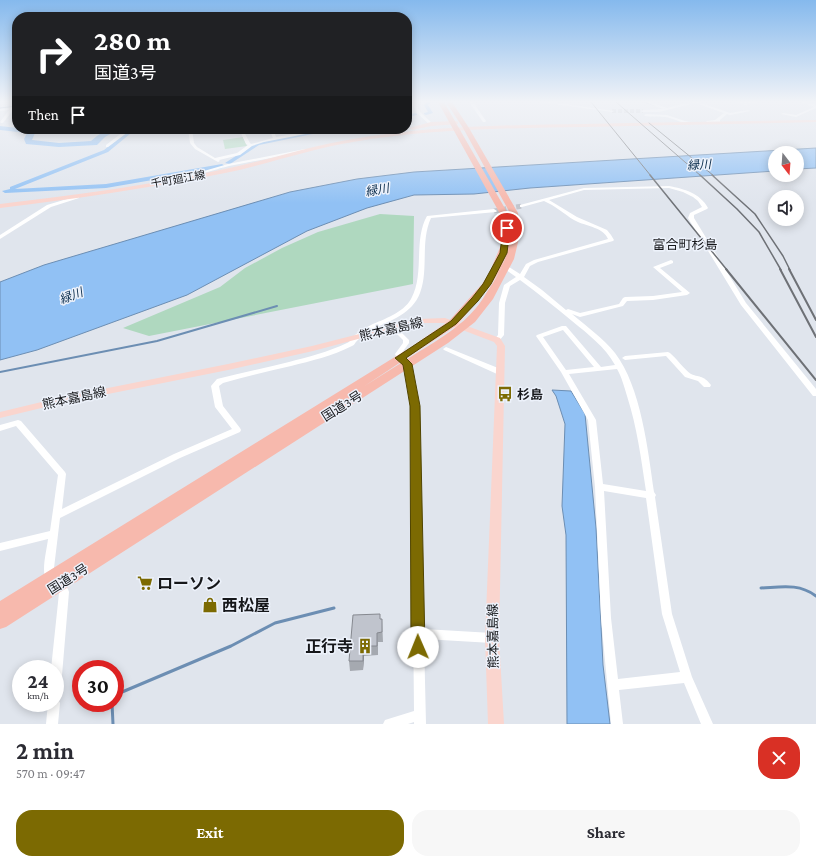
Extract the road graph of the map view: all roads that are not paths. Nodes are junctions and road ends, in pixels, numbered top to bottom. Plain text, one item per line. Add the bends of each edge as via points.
1 (121, 136) edge
2 (191, 136) edge
3 (244, 136) edge
4 (274, 136) edge
5 (292, 136) edge
6 (371, 136) edge
7 (384, 136) edge
8 (460, 136) edge
9 (471, 136) edge
10 (275, 139) junction
11 (354, 140) junction
12 (251, 145) junction
13 (107, 146) dead end
14 (305, 150) junction
15 (215, 159) junction
16 (228, 165) junction
17 (171, 181) junction
18 (77, 197) junction
19 (544, 200) junction
20 (0, 206) edge
21 (496, 206) junction
22 (522, 206) tunnel mouth
23 (0, 237) edge
24 (671, 262) dead end
25 (507, 268) junction
26 (521, 277) junction
27 (562, 309) junction
28 (459, 324) junction
29 (388, 329) junction
30 (354, 338) junction
31 (497, 340) junction
32 (446, 349) dead end
33 (625, 358) dead end
34 (404, 361) junction
35 (620, 367) junction
36 (598, 368) junction
37 (500, 372) junction
38 (564, 372) junction
39 (707, 385) dead end
40 (816, 394) edge
41 (0, 415) edge
42 (0, 428) edge
43 (599, 487) junction
44 (652, 495) junction
45 (56, 516) junction
46 (53, 534) junction
47 (0, 547) edge
48 (54, 582) junction
49 (0, 610) edge
50 (0, 622) edge
51 (418, 634) junction
52 (492, 638) junction
53 (58, 660) edge
54 (687, 677) junction
55 (613, 685) junction
56 (53, 712) edge
57 (419, 720) edge
58 (52, 724) edge
59 (389, 724) edge
60 (496, 724) edge
61 (617, 724) edge
62 (707, 724) edge

1 - 13 street
2 - 15 street via 196,148
3 - 12 street
4 - 10 street
5 - 10 street
6 - 11 main road, 千町廻江線
7 - 11 main road, 千町廻江線
8 - 21 highway, 国道3号
9 - 25 highway, 国道3号 via 514,213 517,228 512,257
10 - 12 street
11 - 14 main road, 千町廻江線
12 - 15 street via 238,154
14 - 16 street
14 - 17 main road, 千町廻江線 via 244,167
15 - 16 street
16 - 17 street
17 - 18 main road, 千町廻江線
18 - 20 main road, 千町廻江線
18 - 23 street via 49,206
19 - 22 street
19 - 26 street via 553,202 580,221 598,228 609,235 611,240 536,261 528,265
19 - 40 street via 584,189 669,187 679,188 692,195 705,208 692,214 691,218 744,304
21 - 28 highway, 国道3号 via 503,212 507,228 504,253 487,284
21 - 30 street via 429,217 425,227 420,279 413,302
24 - 27 street via 656,267 687,292 653,298 625,298 621,305 580,315
25 - 26 street
25 - 28 highway, 国道3号 via 485,304
26 - 27 street
26 - 31 street via 507,286 502,303 501,335
27 - 35 street via 607,348
28 - 29 main road, 熊本嘉島線 via 437,320
28 - 31 main road, 熊本嘉島線
28 - 34 highway, 国道3号
29 - 30 main road, 熊本嘉島線
29 - 34 street via 396,331 406,340 398,354
30 - 41 main road, 熊本嘉島線
30 - 45 street via 351,344 321,356 220,381 215,386 219,407 237,430 177,456
31 - 37 main road, 熊本嘉島線 via 501,346
32 - 37 street
33 - 39 street via 668,354 688,375 701,379
34 - 48 highway, 国道3号
34 - 51 street via 415,406
35 - 36 street
35 - 44 street via 641,428
36 - 38 street
36 - 38 street via 564,327 539,336
37 - 52 main road, 熊本嘉島線
38 - 43 street via 592,420
42 - 45 street via 18,422 62,474
43 - 44 street
43 - 55 street via 606,618
44 - 54 street via 667,614
45 - 46 street
46 - 47 street
46 - 48 street via 49,568
48 - 49 highway, 国道3号
48 - 50 highway, 国道3号
48 - 53 street via 64,592
51 - 52 street
51 - 57 street
52 - 60 main road, 熊本嘉島線
54 - 55 street
54 - 62 street
55 - 61 street
56 - 58 street
57 - 59 street

